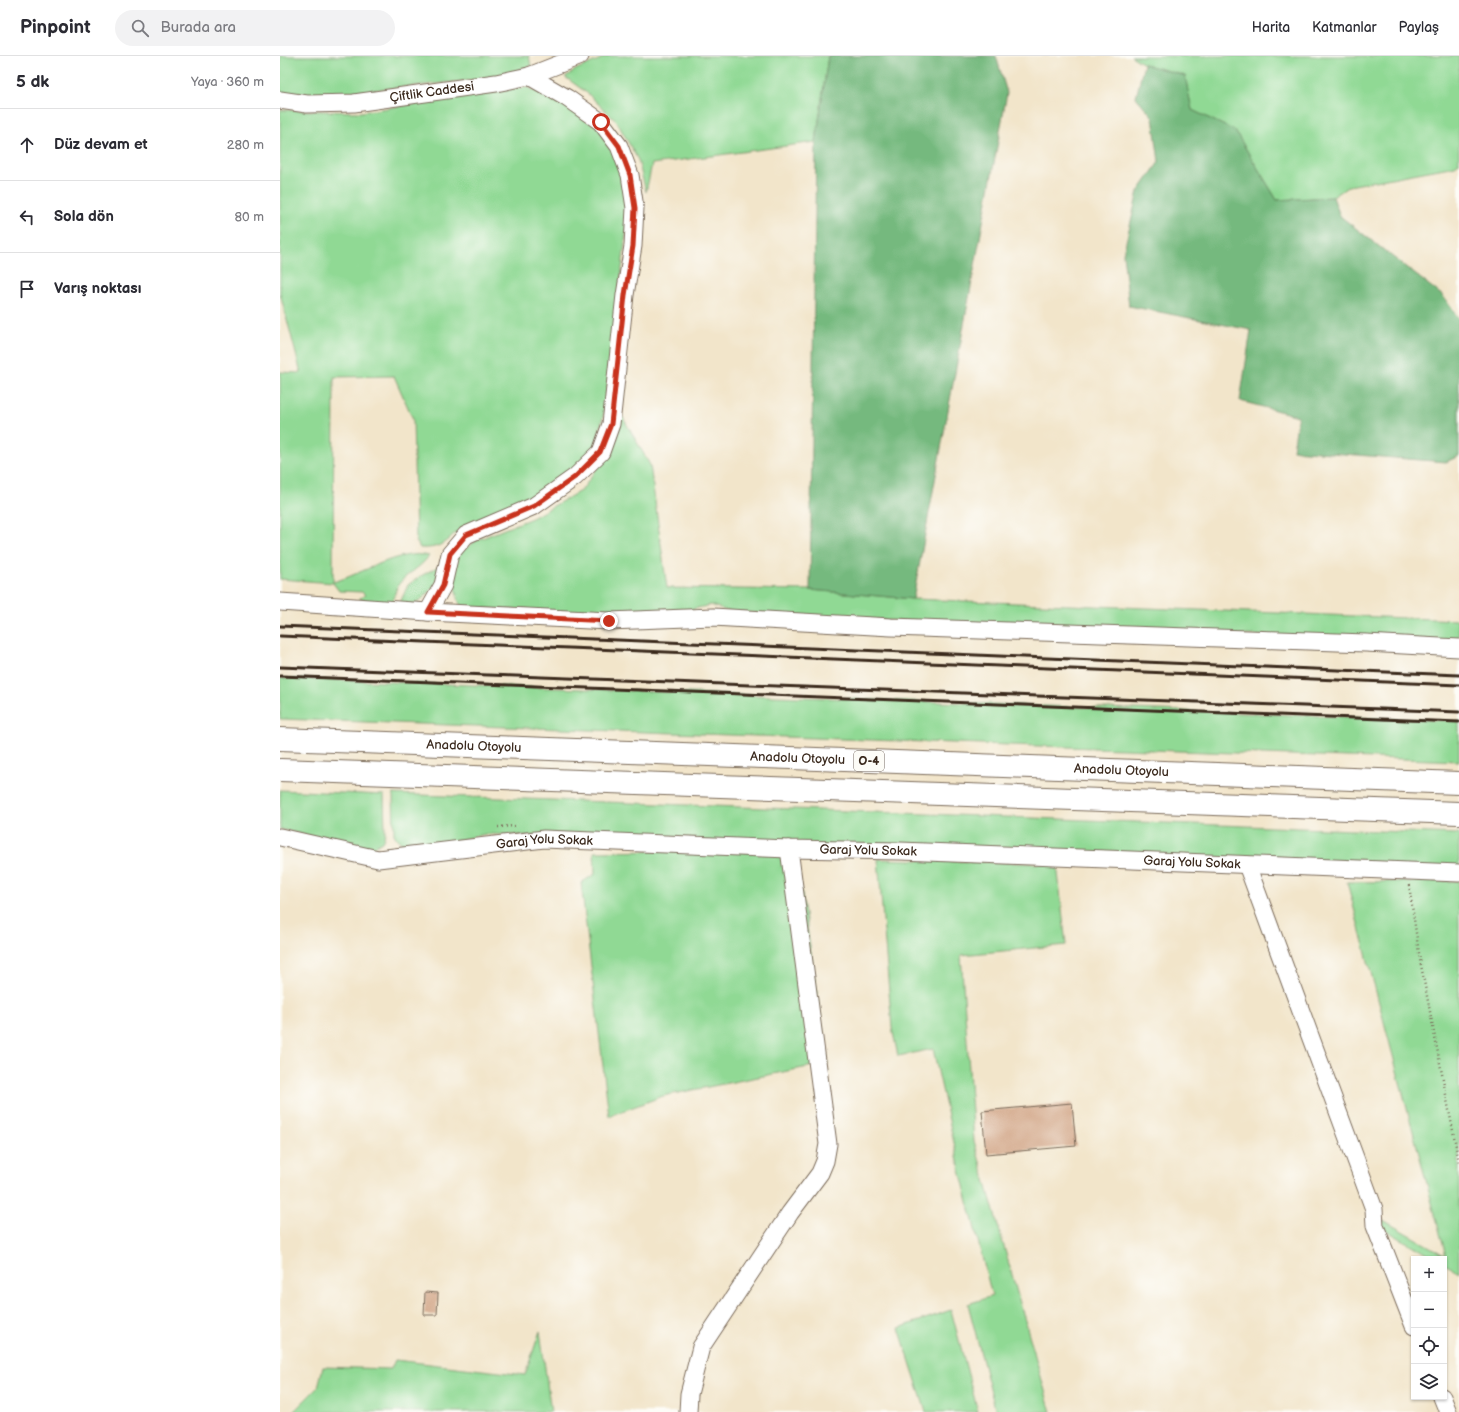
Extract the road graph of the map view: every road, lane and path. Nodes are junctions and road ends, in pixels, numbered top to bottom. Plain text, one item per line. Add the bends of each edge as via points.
1 (580, 56) edge
2 (529, 76) junction
3 (280, 100) edge
4 (280, 602) edge
5 (428, 612) junction
6 (1459, 648) edge
7 (280, 739) edge
8 (280, 770) edge
9 (1459, 783) edge
10 (1459, 813) edge
11 (280, 837) edge
12 (789, 849) junction
13 (1248, 864) junction
14 (1407, 871) junction
15 (1459, 873) edge
16 (1459, 1162) edge
17 (1411, 1318) edge
18 (1443, 1400) edge
19 (688, 1412) edge
20 (1448, 1412) edge

1 - 2 street, Çiftlik Caddesi
2 - 3 street, Çiftlik Caddesi via 354,103 307,104
2 - 5 street via 601,122 619,146 630,175 635,208 633,246 611,424 600,452 575,477 534,506 466,535 450,554 443,585
4 - 5 street
5 - 6 street via 609,621 713,617 891,627
7 - 9 highway, Anadolu Otoyolu / O-4
8 - 10 highway
11 - 12 street, Garaj Yolu Sokak via 378,859 544,839
12 - 13 street, Garaj Yolu Sokak
12 - 19 street via 828,1144 826,1162 702,1347 689,1394
13 - 14 street, Garaj Yolu Sokak
13 - 17 street via 1374,1209 1375,1226
14 - 15 street, Garaj Yolu Sokak
14 - 16 path via 1420,960
18 - 20 street

